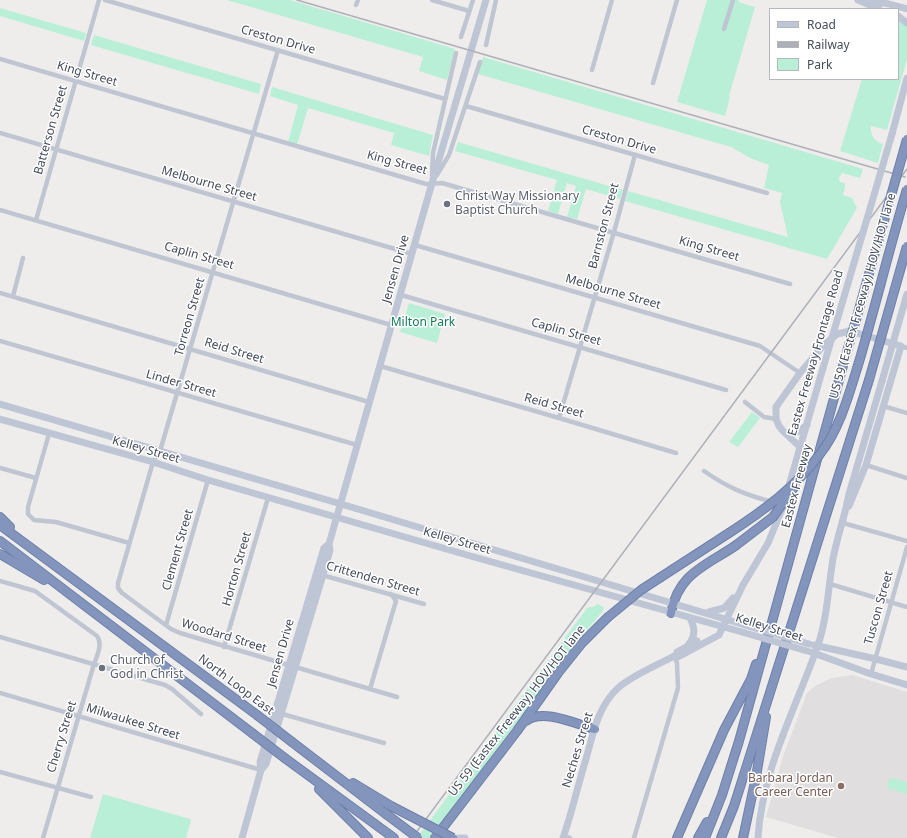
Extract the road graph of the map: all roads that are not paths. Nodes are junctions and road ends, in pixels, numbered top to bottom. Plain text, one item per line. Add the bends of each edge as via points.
1 (99, 0) edge
2 (105, 0) edge
3 (432, 0) edge
4 (473, 0) edge
5 (486, 0) edge
6 (496, 0) edge
7 (612, 0) edge
8 (677, 0) edge
9 (733, 0) edge
10 (858, 0) edge
11 (865, 0) edge
12 (877, 8) edge
13 (907, 9) edge
14 (469, 11) junction
15 (899, 16) edge
16 (907, 23) edge
17 (724, 29) dead end
18 (461, 37) dead end
19 (486, 45) dead end
20 (278, 50) junction
21 (456, 53) dead end
22 (0, 60) edge
23 (480, 62) dead end
24 (592, 70) dead end
25 (907, 78) edge
26 (75, 82) junction
27 (653, 83) dead end
28 (445, 99) junction
29 (466, 106) junction
30 (0, 133) edge
31 (254, 134) junction
32 (907, 139) edge
33 (55, 149) junction
34 (635, 155) junction
35 (432, 183) junction
36 (907, 189) edge
37 (767, 193) dead end
38 (234, 201) junction
39 (0, 210) edge
40 (36, 220) junction
41 (614, 232) junction
42 (414, 245) junction
43 (907, 246) edge
44 (412, 254) junction
45 (23, 258) dead end
46 (213, 272) junction
47 (790, 284) dead end
48 (0, 293) edge
49 (907, 294) edge
50 (401, 295) junction
51 (13, 296) junction
52 (594, 297) junction
53 (391, 325) junction
54 (0, 341) edge
55 (904, 347) edge
56 (580, 348) junction
57 (191, 349) junction
58 (380, 366) junction
59 (800, 374) junction
60 (726, 390) dead end
61 (178, 393) junction
62 (369, 402) junction
63 (745, 402) dead end
64 (0, 404) edge
65 (883, 406) junction
66 (907, 413) edge
67 (559, 418) junction
68 (0, 419) edge
69 (776, 420) junction
70 (807, 425) junction
71 (49, 434) junction
72 (786, 434) junction
73 (357, 445) junction
74 (800, 447) junction
75 (160, 451) junction
76 (676, 453) dead end
77 (153, 462) junction
78 (866, 465) junction
79 (0, 468) edge
80 (704, 471) dead end
81 (801, 477) junction
82 (36, 478) junction
83 (907, 478) edge
84 (208, 480) junction
85 (268, 498) junction
86 (341, 504) junction
87 (784, 505) junction
88 (846, 513) junction
89 (0, 517) edge
90 (336, 518) junction
91 (843, 523) junction
92 (0, 525) edge
93 (0, 541) edge
94 (907, 541) edge
95 (129, 543) junction
96 (907, 547) edge
97 (0, 554) edge
98 (45, 558) junction
99 (320, 574) junction
100 (0, 580) edge
101 (830, 584) junction
102 (743, 585) junction
103 (390, 594) junction
104 (79, 601) junction
105 (891, 602) junction
106 (672, 603) junction
107 (424, 604) dead end
108 (907, 606) edge
109 (705, 612) junction
110 (671, 613) junction
111 (690, 618) junction
112 (773, 618) junction
113 (725, 622) junction
114 (166, 625) junction
115 (0, 637) edge
116 (818, 645) junction
117 (687, 646) junction
118 (224, 647) junction
119 (808, 647) junction
120 (814, 653) junction
121 (674, 656) junction
122 (876, 659) junction
123 (94, 664) junction
124 (292, 667) junction
125 (907, 667) edge
126 (871, 674) junction
127 (907, 685) edge
128 (771, 687) junction
129 (370, 689) junction
130 (0, 693) edge
131 (397, 697) dead end
132 (279, 713) junction
133 (201, 714) dead end
134 (79, 717) junction
135 (522, 724) junction
136 (594, 729) junction
137 (293, 743) junction
138 (384, 743) dead end
139 (296, 766) junction
140 (261, 770) junction
141 (0, 772) edge
142 (57, 788) junction
143 (722, 795) junction
144 (91, 797) dead end
145 (678, 835) edge
146 (366, 836) edge
147 (744, 836) edge
148 (566, 837) edge
149 (43, 838) edge
150 (242, 838) edge
151 (394, 838) edge
152 (418, 838) edge
153 (435, 838) edge
154 (453, 838) edge
155 (458, 838) edge
156 (465, 838) edge
157 (634, 838) edge
158 (698, 838) edge
159 (705, 838) edge
160 (721, 838) edge
161 (758, 838) edge

1 - 26 street, Batterson Street
2 - 20 street, Creston Drive
3 - 14 street
4 - 14 street
5 - 35 main road, Jensen Drive
6 - 19 street
7 - 24 street
8 - 27 street
9 - 17 street
10 - 12 main road
11 - 13 main road
14 - 18 street
15 - 16 main road
20 - 28 street, Creston Drive
20 - 31 street, Torreon Street
21 - 28 street
22 - 26 street, King Street
23 - 29 street
25 - 70 main road, Eastex Freeway Frontage Road, bridge
26 - 31 street, King Street
26 - 33 street, Batterson Street
28 - 35 street via 433,153
29 - 34 street, Creston Drive
29 - 35 street via 449,155
30 - 33 street, Melbourne Street
31 - 35 street, King Street via 426,184
31 - 38 street, Torreon Street
32 - 112 highway, Eastex Freeway, bridge
33 - 38 street, Melbourne Street
33 - 40 street, Batterson Street
34 - 37 street, Creston Drive
34 - 41 street, Barnston Street
35 - 41 street, King Street via 442,183
35 - 42 main road, Jensen Drive
36 - 81 highway, US 59 (Eastex Freeway) HOV/HOT lane, bridge via 850,390 835,428 821,453
38 - 44 street, Melbourne Street
38 - 46 street, Torreon Street
39 - 40 street, Caplin Street
40 - 46 street, Caplin Street
41 - 47 street, King Street
41 - 52 street, Barnston Street
42 - 44 main road, Jensen Drive
42 - 52 street, Melbourne Street
43 - 128 highway, bridge via 869,380
44 - 50 main road, Jensen Drive
45 - 51 street
46 - 53 street, Caplin Street
46 - 57 street, Torreon Street
48 - 51 street, Reid Street
49 - 88 main road, bridge via 849,494
50 - 53 main road, Jensen Drive
50 - 56 street, Caplin Street
51 - 57 street, Reid Street
52 - 56 street, Barnston Street
52 - 59 street, Melbourne Street via 760,346
53 - 58 main road, Jensen Drive
54 - 61 street, Linder Street
55 - 59 main road via 850,331 837,334 823,346
55 - 65 main road
56 - 60 street, Caplin Street
56 - 67 street, Barnston Street
57 - 61 street, Torreon Street
57 - 62 street, Reid Street
58 - 62 main road, Jensen Drive
58 - 67 street, Reid Street
59 - 69 main road via 776,407
61 - 73 street, Linder Street
61 - 75 street, Torreon Street
62 - 73 main road, Jensen Drive
63 - 69 street via 764,417
64 - 75 main road, Kelley Street
65 - 66 street
65 - 78 main road
67 - 76 street, Reid Street
68 - 71 main road, Kelley Street
69 - 72 main road
70 - 72 main road via 796,433
70 - 74 main road, Eastex Freeway Frontage Road
71 - 77 main road, Kelley Street
71 - 82 street
72 - 74 main road
73 - 86 main road, Jensen Drive
74 - 87 main road, Eastex Freeway Frontage Road
75 - 77 street
75 - 86 main road, Kelley Street
77 - 84 main road, Kelley Street
77 - 95 street
78 - 83 street
78 - 88 main road
79 - 82 street
80 - 87 street via 741,493
81 - 106 highway, bridge via 773,517 691,575 678,589
81 - 135 highway, US 59 (Eastex Freeway) HOV/HOT lane, bridge via 755,516 641,590 607,618 582,643
82 - 95 street via 27,511 35,520 56,522
84 - 85 main road, Kelley Street
84 - 114 street, Clement Street
85 - 90 main road, Kelley Street
85 - 118 street, Horton Street
86 - 90 main road, Jensen Drive
86 - 106 main road, Kelley Street
87 - 102 main road, Eastex Freeway Frontage Road via 768,543
88 - 91 main road
89 - 98 highway
90 - 99 main road, Jensen Drive via 329,544 330,550
90 - 110 main road, Kelley Street
91 - 94 street
91 - 101 main road via 833,558
92 - 98 highway, North Loop East
93 - 104 highway
95 - 114 street, Woodard Street via 118,588
96 - 105 street, Tuscon Street
97 - 104 highway
98 - 137 highway, North Loop East, bridge
99 - 103 street, Crittenden Street
99 - 124 main road, Jensen Drive
100 - 123 street, Cherry Street via 40,594 97,636 100,643
101 - 105 street
101 - 116 main road
102 - 109 main road via 724,608
102 - 113 main road, Eastex Freeway Frontage Road
103 - 107 street, Crittenden Street
103 - 129 street via 396,601
104 - 139 highway, bridge
105 - 108 street
105 - 122 street, Tuscon Street
106 - 109 main road, Kelley Street
106 - 110 highway
109 - 113 main road, Kelley Street
110 - 111 main road, Kelley Street
111 - 113 main road, Kelley Street
111 - 117 main road via 694,633
112 - 143 highway, Eastex Freeway
112 - 145 highway via 751,679 724,730
113 - 117 main road, Neches Street
113 - 119 main road, Kelley Street, bridge
113 - 121 main road, Neches Street via 719,635 678,657
114 - 118 street, Woodard Street via 180,633
115 - 123 street
116 - 119 main road, Kelley Street
116 - 120 main road
116 - 122 main road, Kelley Street
117 - 121 main road, Neches Street
118 - 124 street, Woodard Street
119 - 120 main road, Kelley Street
120 - 126 main road, Kelley Street
120 - 161 main road via 767,780
121 - 136 main road, Neches Street via 619,687 603,707
121 - 157 street via 677,662 678,688
122 - 125 main road, Kelley Street
122 - 126 street, Tuscon Street
123 - 133 street via 165,685
123 - 134 street, Cherry Street
124 - 129 street, Woodard Street
124 - 132 main road, Jensen Drive
126 - 127 main road, Kelley Street
128 - 147 highway
128 - 160 highway via 734,806
129 - 131 street, Woodard Street
130 - 134 street, Milwaukee Street
132 - 138 street
132 - 140 main road, Jensen Drive via 266,764
134 - 140 street, Milwaukee Street
134 - 142 street, Cherry Street
135 - 136 highway via 542,715
135 - 153 highway, US 59 (Eastex Freeway) HOV/HOT lane
136 - 148 main road, Neches Street
137 - 152 highway, North Loop East, bridge
137 - 154 highway, bridge via 391,806
139 - 146 highway
139 - 151 highway
140 - 150 main road, Jensen Drive
141 - 142 street
142 - 144 street
142 - 149 street, Cherry Street
143 - 158 highway
143 - 159 highway, Eastex Freeway
155 - 156 main road

